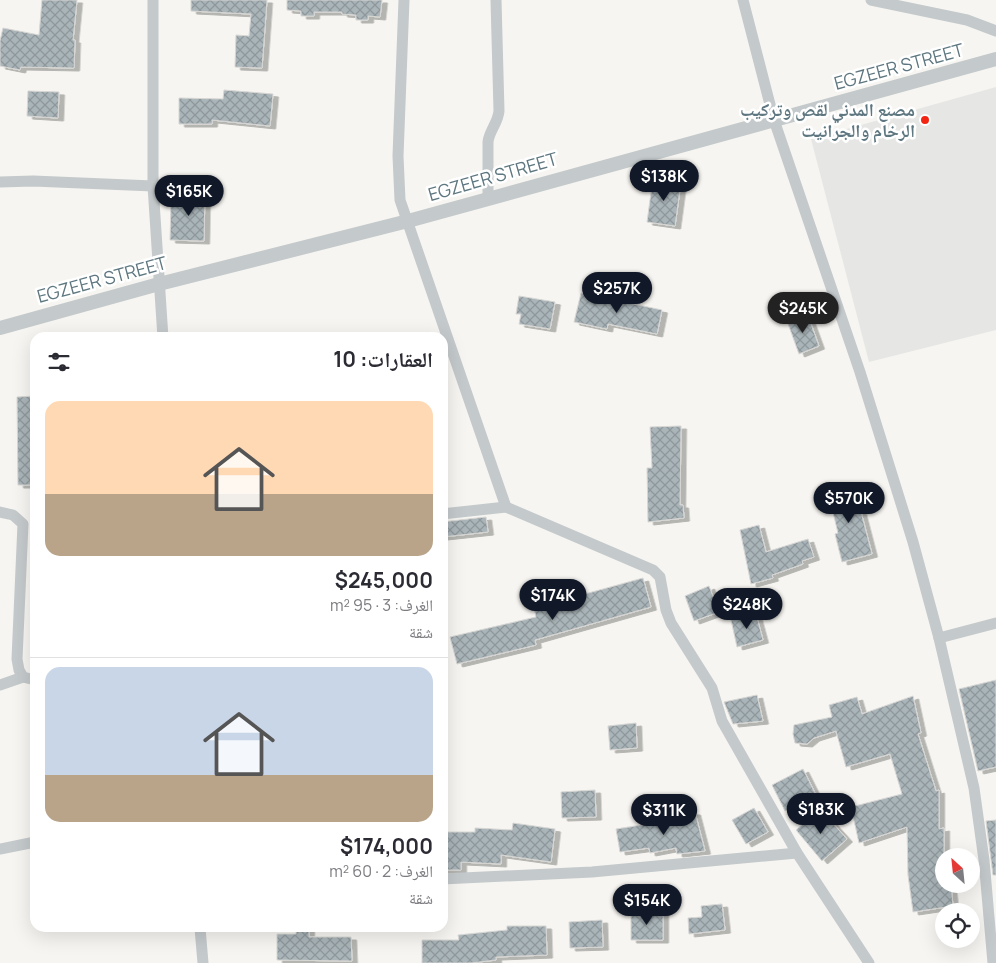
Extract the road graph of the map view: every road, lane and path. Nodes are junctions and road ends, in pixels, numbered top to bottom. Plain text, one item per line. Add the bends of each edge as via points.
1 (153, 0) edge
2 (404, 0) edge
3 (496, 0) edge
4 (743, 0) edge
5 (871, 0) edge
6 (913, 4) edge
7 (996, 31) edge
8 (996, 59) edge
9 (774, 120) junction
10 (0, 182) edge
11 (153, 186) junction
12 (488, 197) junction
13 (408, 221) junction
14 (159, 284) junction
15 (0, 328) edge
16 (163, 332) edge
17 (446, 332) edge
18 (448, 338) edge
19 (506, 507) junction
20 (0, 512) edge
21 (448, 513) edge
22 (996, 623) edge
23 (939, 638) junction
24 (29, 679) edge
25 (0, 685) edge
26 (30, 843) edge
27 (0, 849) edge
28 (797, 853) junction
29 (448, 879) edge
30 (200, 932) edge
31 (993, 934) edge
32 (202, 963) edge
33 (869, 963) edge
34 (993, 963) edge

1 - 11 street
2 - 13 street via 398,168 400,200
3 - 12 street via 498,119 488,142
4 - 9 street
5 - 6 street
6 - 7 street
8 - 9 street, EGZEER STREET
9 - 12 street, EGZEER STREET
9 - 23 street via 860,372
10 - 11 street via 33,180
11 - 14 street
12 - 13 street, EGZEER STREET
13 - 14 street, EGZEER STREET
13 - 17 street
14 - 15 street, EGZEER STREET
14 - 16 street
18 - 19 street
19 - 21 street
19 - 28 street via 653,570 660,577 671,623 712,688 722,721
20 - 24 street via 13,515 23,524 17,659 19,670
22 - 23 street
23 - 31 street via 974,788
24 - 25 street
26 - 27 street
28 - 29 street via 592,872
28 - 33 street
30 - 32 street
31 - 34 street

